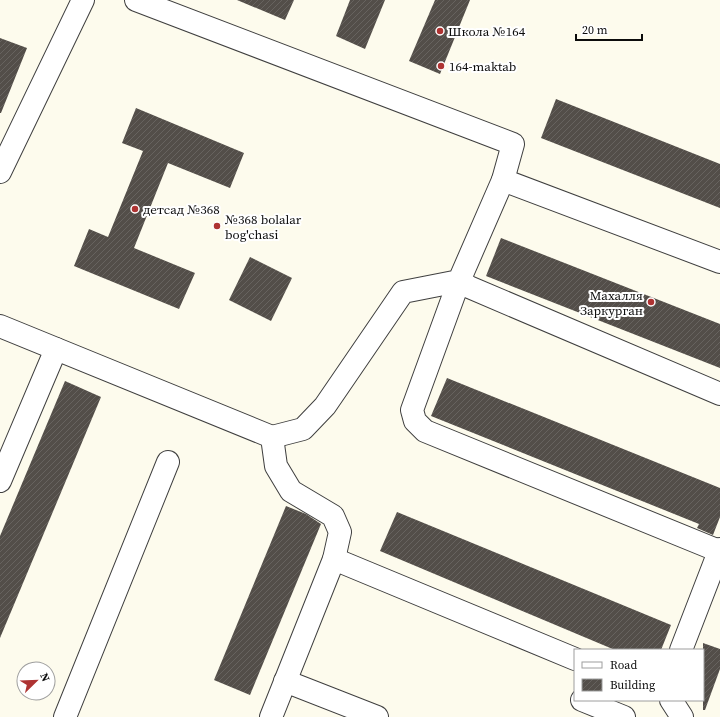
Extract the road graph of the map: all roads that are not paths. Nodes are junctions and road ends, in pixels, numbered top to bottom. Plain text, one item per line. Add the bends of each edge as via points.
1 (83, 0) edge
2 (136, 0) edge
3 (0, 172) edge
4 (503, 180) junction
5 (720, 262) edge
6 (459, 281) junction
7 (0, 326) edge
8 (56, 349) junction
9 (720, 394) edge
10 (272, 438) junction
11 (168, 462) dead end
12 (0, 481) edge
13 (720, 550) edge
14 (334, 559) junction
15 (681, 649) edge
16 (574, 659) edge
17 (285, 681) junction
18 (584, 701) edge
19 (672, 701) edge
20 (65, 717) edge
21 (271, 717) edge
22 (377, 717) edge
23 (624, 717) edge
24 (682, 717) edge

1 - 3 lane
2 - 4 lane via 513,144
4 - 5 lane
4 - 6 lane
6 - 9 lane
6 - 10 lane via 403,292 325,406 303,429
6 - 13 lane via 412,410 415,421 425,431
7 - 8 lane
8 - 10 lane
8 - 12 lane
10 - 14 lane via 276,466 291,491 332,516 340,532
11 - 20 lane
13 - 15 lane
14 - 16 lane
14 - 17 lane
17 - 21 lane
17 - 22 lane
18 - 23 lane
19 - 24 lane

